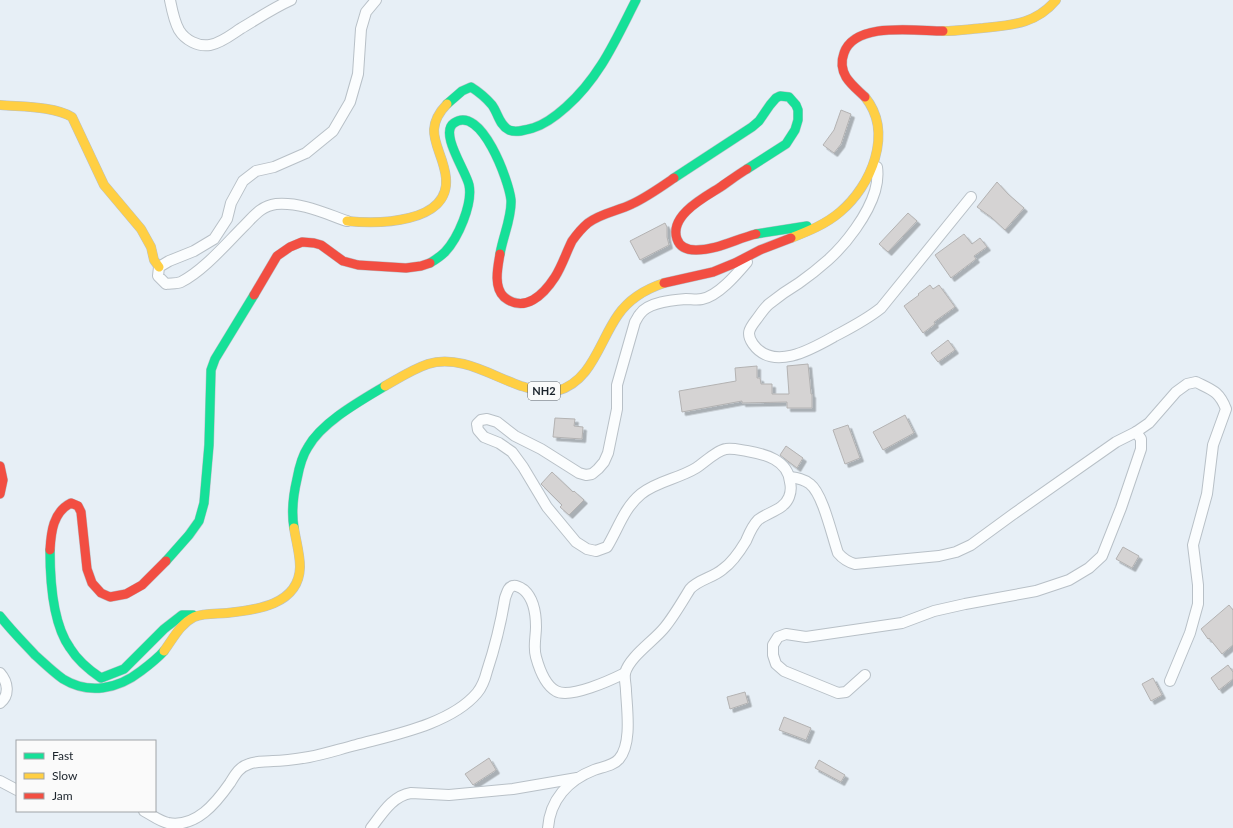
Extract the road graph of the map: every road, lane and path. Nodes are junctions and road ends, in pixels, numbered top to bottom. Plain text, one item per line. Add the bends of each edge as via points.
1 (170, 0) edge
2 (291, 0) edge
3 (376, 0) edge
4 (636, 0) edge
5 (1056, 0) edge
6 (0, 104) edge
7 (877, 149) junction
8 (971, 197) dead end
9 (347, 221) joint
10 (826, 223) junction
11 (758, 250) junction
12 (159, 267) junction
13 (1136, 432) junction
14 (0, 466) edge
15 (790, 477) junction
16 (0, 494) edge
17 (202, 614) junction
18 (0, 616) edge
19 (0, 673) edge
20 (625, 673) junction
21 (865, 675) dead end
22 (1170, 681) dead end
23 (0, 704) edge
24 (577, 778) junction
25 (0, 781) edge
26 (16, 789) edge
27 (146, 812) edge
28 (371, 828) edge
29 (548, 828) edge

1 - 2 street via 179,31 189,41 198,45 218,42 278,5
3 - 12 street via 366,12 361,29 358,74 350,102 333,131 306,153 274,167 256,171 243,181 231,203 227,219 214,239
4 - 9 main road via 595,75 582,92 549,122 525,130 506,129 492,105 471,87 465,88 440,110 433,124 433,133 446,178 446,190 440,201 426,211 400,221
5 - 7 main road, NH2 via 1038,16 1018,24 940,31 884,30 856,39 844,50 844,73 869,102 875,115 879,135
6 - 12 main road via 52,110 72,117 104,185 141,229
7 - 8 street via 876,190 864,217 829,259 769,304 748,333 756,347 768,356 782,357 810,350 867,319 881,308
7 - 10 main road, NH2 via 868,178 859,192 844,209
9 - 12 street via 311,208 274,204 258,210 213,257 179,283 166,284 158,276
10 - 11 main road, NH2
10 - 17 main road via 755,234 703,250 682,247 677,240 675,229 679,219 688,210 786,144 799,119 798,107 786,96 778,97 759,121 740,136 633,204 607,212 588,223 576,235 554,278 538,298 525,304 513,303 502,295 497,284 511,202 505,176 486,137 477,125 462,119 454,123 449,127 449,134 469,184 470,195 456,236 444,253 425,265 405,268 347,263 315,242 302,242 277,256 215,359 209,396 209,445 204,503 199,521 173,554 142,585 126,594 110,597 101,592 92,583 87,569 81,512 78,506 71,503 59,513 54,524 49,559 55,611 64,639 72,652 101,678 124,669 164,629 182,615
11 - 15 street via 737,274 712,295 702,299 667,301 647,307 640,313 635,322 617,385 617,409 608,453 604,462 592,474 579,473 496,422 487,419 477,424 484,437 512,452 524,467 547,507 576,542 596,551 606,547 629,507 641,494 656,485 690,472 724,449 760,453 772,458 781,464
11 - 17 main road, NH2 via 716,271 683,278 643,292 627,304 617,316 592,362 581,377 567,388 552,392 535,390 509,383 468,365 440,361 427,363 356,404 317,434 308,445 300,464 292,497 292,519 300,576 292,592 261,608
13 - 15 street via 1116,442 971,545 939,556 855,564 848,562 838,553 818,493 803,479
13 - 21 street via 1141,439 1141,449 1121,508 1102,556 1089,568 1068,580 1036,591 934,611 902,623 806,637 786,634 778,637 772,645 776,664 784,671 838,693 846,692
13 - 22 street via 1149,423 1176,392 1188,384 1196,382 1216,392 1226,409 1213,445 1207,494 1193,545 1198,604 1190,633
14 - 16 main road via 3,487
15 - 20 street via 789,497 784,504 758,521 729,565 695,584 666,626 630,664
17 - 18 main road, NH2 via 187,622 162,654 136,676 117,686 103,689 76,686 64,680 32,652
19 - 23 street via 7,686 7,694
20 - 24 street via 627,736 619,760
20 - 27 street via 581,690 567,693 556,691 543,675 535,655 536,626 531,599 525,591 515,585 508,589 505,598 483,684 478,693 459,708 432,723 370,741 308,757 246,764 239,769 211,808 190,822 169,823
24 - 28 street via 449,796 405,794 393,801
24 - 29 street via 554,803
25 - 26 street

